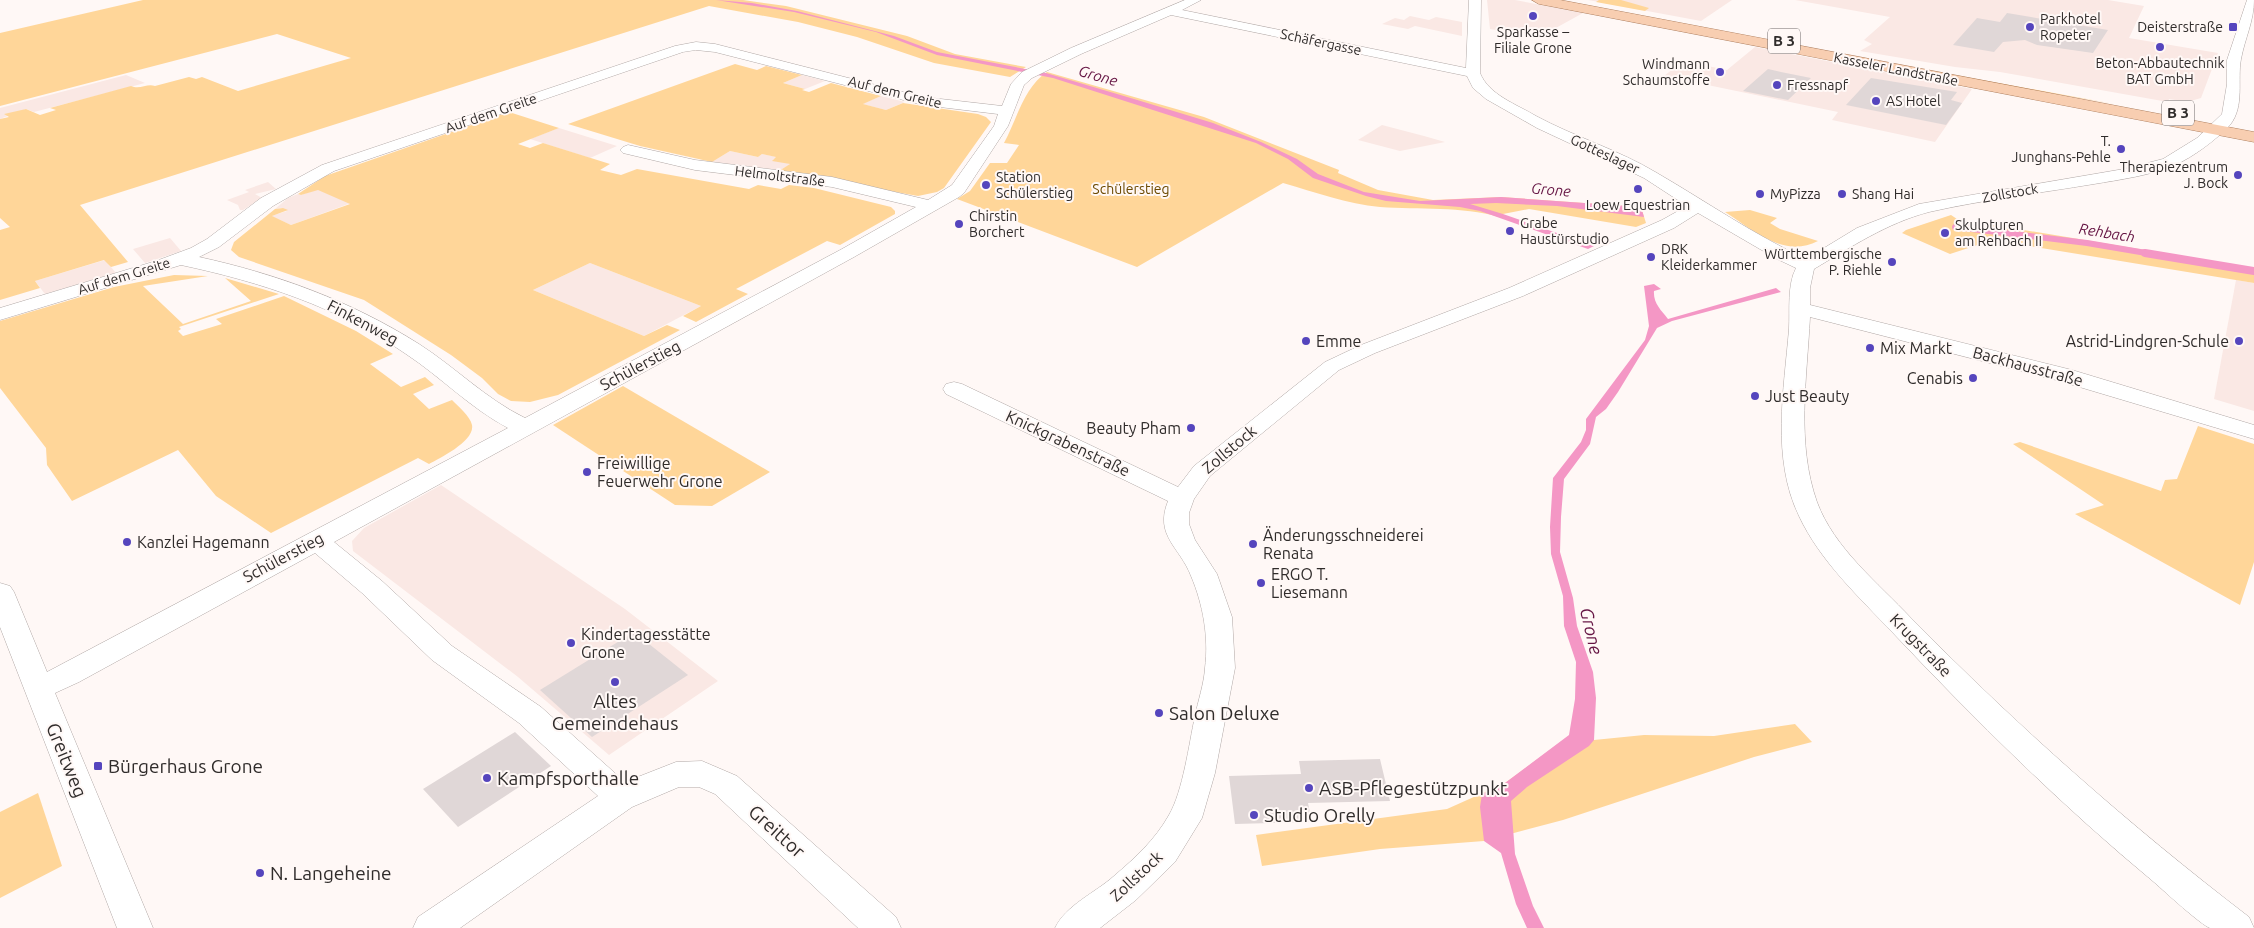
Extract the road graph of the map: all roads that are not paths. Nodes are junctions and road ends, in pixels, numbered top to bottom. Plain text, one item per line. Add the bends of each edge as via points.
1 (1195, 0) edge
2 (1475, 0) edge
3 (1539, 0) edge
4 (1567, 0) edge
5 (2253, 0) edge
6 (1170, 11) junction
7 (1473, 73) junction
8 (1008, 111) junction
9 (2220, 126) junction
10 (2254, 128) edge
11 (2254, 137) edge
12 (628, 150) dead end
13 (931, 206) junction
14 (1698, 206) junction
15 (181, 259) junction
16 (1807, 266) junction
17 (1801, 309) junction
18 (0, 314) edge
19 (954, 389) dead end
20 (524, 427) junction
21 (2254, 432) edge
22 (1182, 498) junction
23 (315, 540) junction
24 (0, 592) edge
25 (39, 688) junction
26 (622, 798) junction
27 (135, 928) edge
28 (431, 928) edge
29 (884, 928) edge
30 (1073, 928) edge
31 (2236, 928) edge

1 - 6 street, Schülerstieg
2 - 7 street
3 - 9 main road, Kasseler Landstraße / B 3
4 - 9 main road, Kasseler Landstraße / B 3
5 - 9 street via 2234,60 2229,114
6 - 7 street, Schäfergasse
6 - 8 street, Schülerstieg via 1032,72 1018,84
7 - 14 street, Gotteslager via 1478,84 1491,96 1650,175
8 - 13 street, Schülerstieg via 958,189
8 - 15 street, Auf dem Greite via 923,100 715,48 686,47 323,170 267,202 213,243
9 - 10 main road, Kasseler Landstraße / B 3
9 - 11 main road, Kasseler Landstraße / B 3
9 - 16 street, Zollstock via 2168,162 2150,168 1942,204 1863,232
12 - 13 street, Helmoltstraße via 695,165 832,182
13 - 20 street, Schülerstieg
14 - 16 street, Gotteslager
14 - 22 street, Zollstock via 1668,224 1516,292 1332,366 1202,471
15 - 18 street, Auf dem Greite
15 - 20 street, Finkenweg via 272,281 347,311 413,349 492,410
16 - 17 street, Krugstraße via 1800,288
17 - 21 street, Backhausstraße via 2064,375
17 - 31 street, Krugstraße via 1793,437 1795,464 1805,504 1821,532 1842,560 1978,705 2115,830
19 - 22 street, Knickgrabenstraße
20 - 23 street, Schülerstieg
22 - 30 street, Zollstock via 1176,524 1182,541 1204,574 1218,618 1220,668 1199,773 1185,818 1163,852 1124,889
23 - 25 street, Schülerstieg via 69,675
23 - 26 street via 372,587 442,653 530,714
24 - 25 street, Greitweg
25 - 27 street, Greitweg
26 - 28 street, Greittor
26 - 29 street, Greittor via 676,775 702,774 726,784

